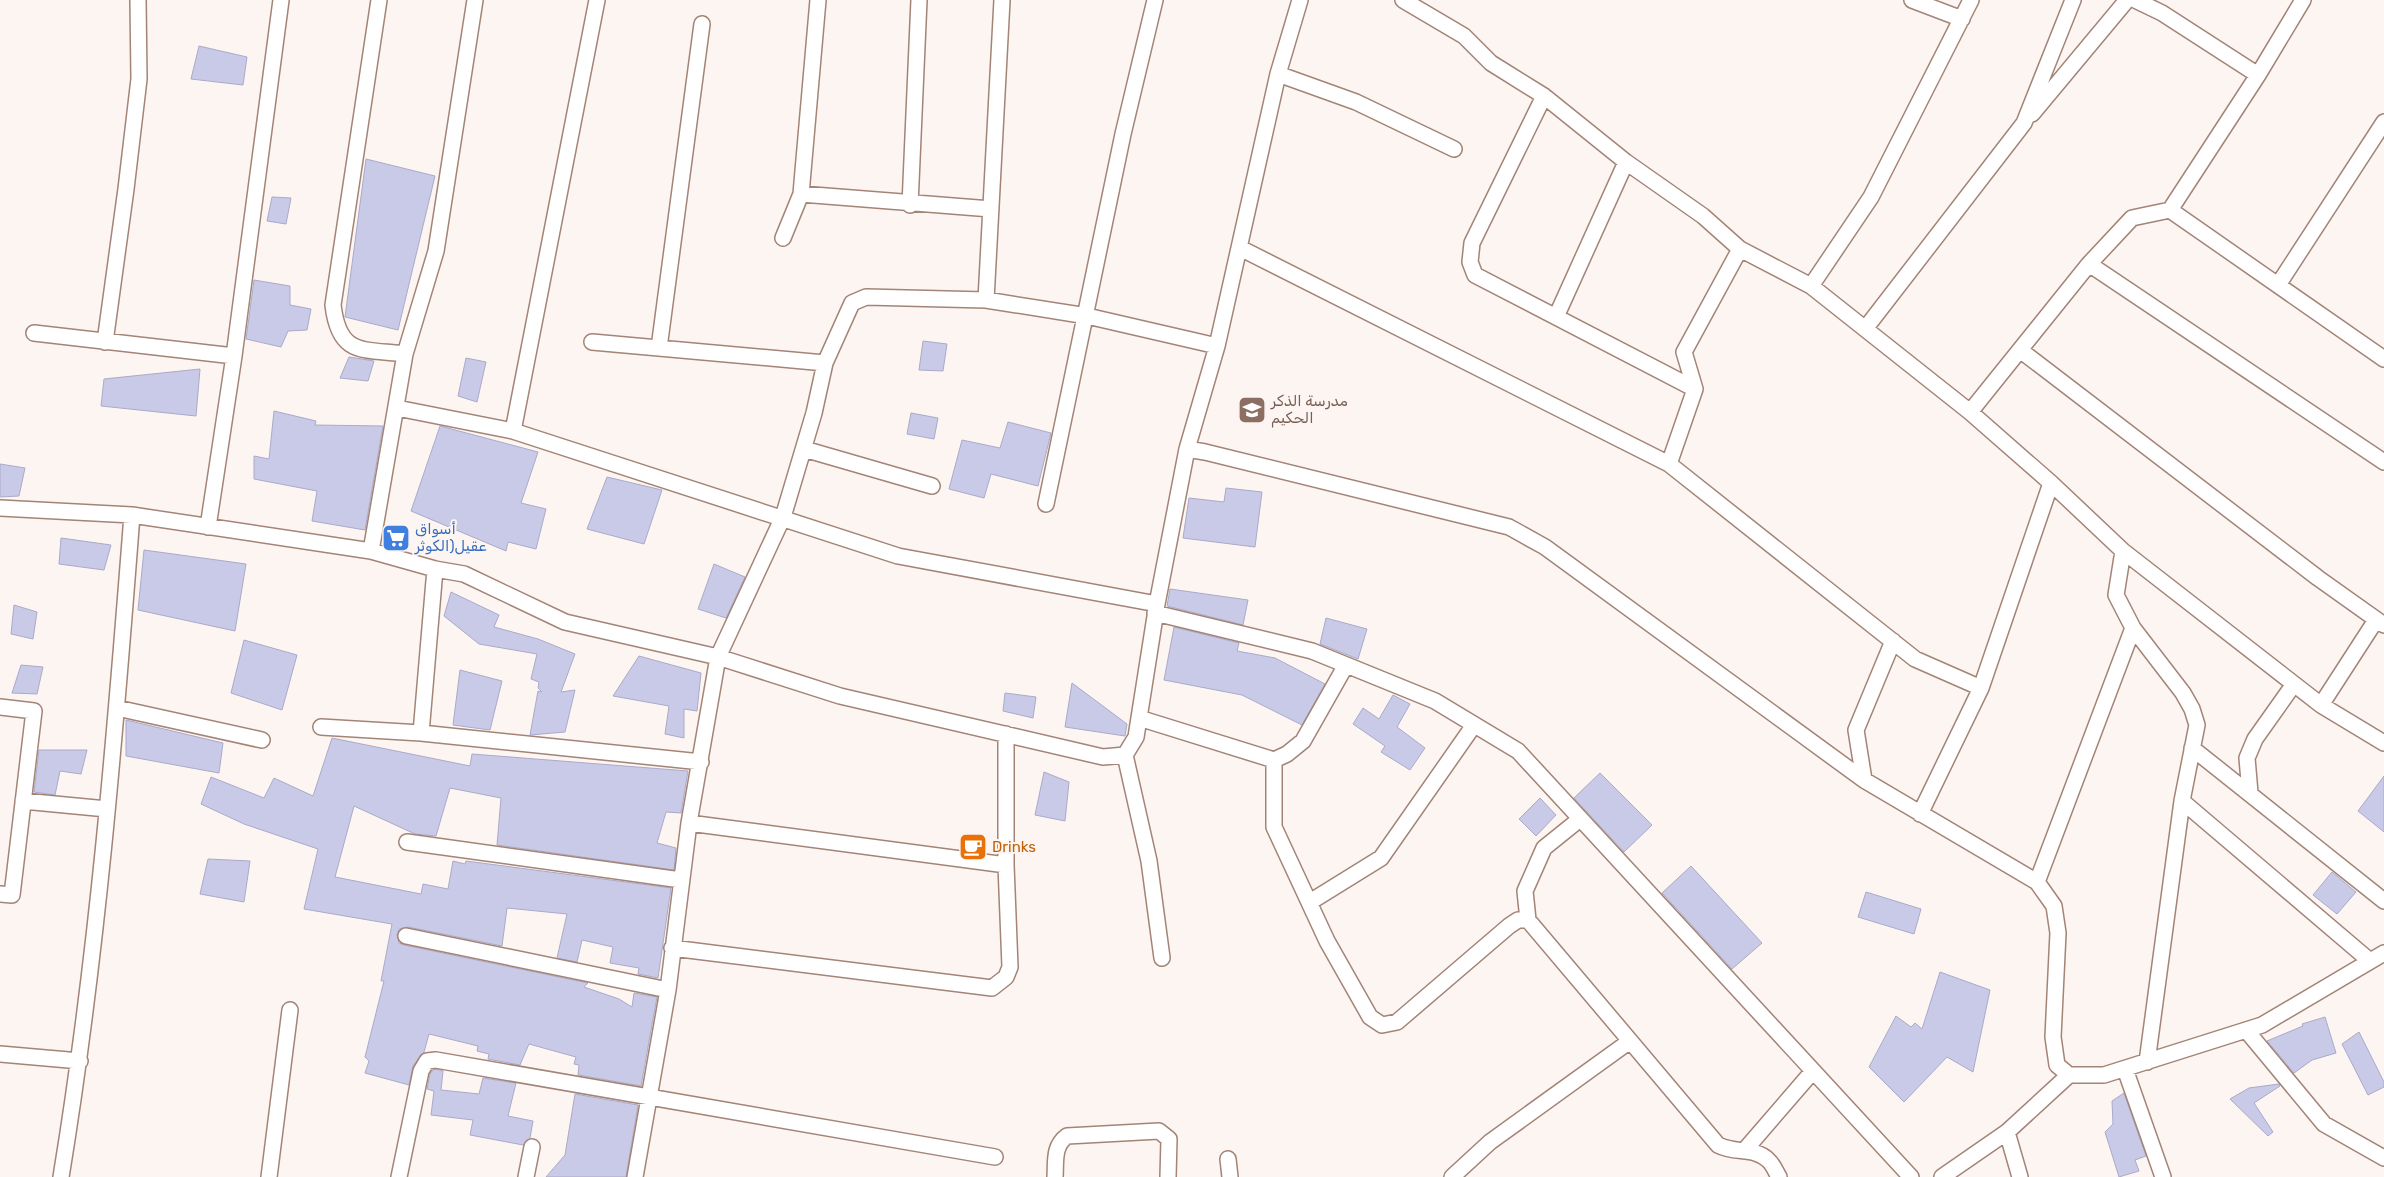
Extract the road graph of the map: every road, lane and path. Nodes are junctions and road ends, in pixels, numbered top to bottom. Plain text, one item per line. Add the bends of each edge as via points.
1 (138, 0) edge
2 (281, 0) edge
3 (379, 0) edge
4 (475, 0) edge
5 (597, 0) edge
6 (818, 0) edge
7 (919, 0) edge
8 (1002, 0) edge
9 (1155, 0) edge
10 (1300, 0) edge
11 (1403, 0) edge
12 (1912, 0) edge
13 (1971, 0) edge
14 (2073, 0) edge
15 (2127, 0) edge
16 (2134, 0) edge
17 (2303, 0) edge
18 (2166, 7) edge
19 (1962, 18) junction
20 (702, 24) dead end
21 (1278, 74) junction
22 (2258, 76) junction
23 (1544, 96) junction
24 (2384, 122) edge
25 (2024, 123) junction
26 (1454, 150) dead end
27 (1626, 162) junction
28 (801, 194) junction
29 (910, 205) junction
30 (991, 209) junction
31 (2170, 210) junction
32 (784, 238) dead end
33 (1240, 248) junction
34 (1740, 249) junction
35 (2089, 264) junction
36 (2278, 285) junction
37 (1811, 286) junction
38 (986, 300) junction
39 (1087, 316) junction
40 (1556, 317) junction
41 (1865, 329) junction
42 (34, 333) dead end
43 (105, 342) junction
44 (592, 342) dead end
45 (1217, 346) junction
46 (658, 348) junction
47 (2020, 350) junction
48 (405, 354) junction
49 (234, 356) junction
50 (2383, 356) edge
51 (824, 363) junction
52 (1695, 389) junction
53 (397, 408) junction
54 (1970, 412) junction
55 (513, 432) junction
56 (804, 448) junction
57 (1187, 449) junction
58 (2384, 462) edge
59 (1669, 464) junction
60 (2052, 484) junction
61 (932, 486) dead end
62 (1046, 504) dead end
63 (0, 508) edge
64 (132, 515) junction
65 (782, 517) junction
66 (208, 527) junction
67 (371, 551) junction
68 (2123, 551) junction
69 (435, 570) junction
70 (1156, 609) junction
71 (2380, 622) edge
72 (2133, 628) junction
73 (1893, 641) junction
74 (718, 657) junction
75 (1346, 665) junction
76 (2294, 684) junction
77 (1981, 688) junction
78 (2321, 706) junction
79 (0, 707) edge
80 (117, 708) junction
81 (1139, 718) junction
82 (1474, 725) junction
83 (321, 727) dead end
84 (421, 733) junction
85 (1006, 734) junction
86 (262, 740) dead end
87 (2384, 743) edge
88 (2192, 748) junction
89 (1125, 755) junction
90 (1274, 760) junction
91 (701, 762) junction
92 (1864, 780) junction
93 (2250, 793) junction
94 (23, 801) junction
95 (2182, 802) junction
96 (106, 809) junction
97 (1920, 814) junction
98 (1580, 819) junction
99 (689, 823) junction
100 (407, 842) dead end
101 (1006, 865) junction
102 (681, 880) junction
103 (2038, 882) junction
104 (0, 894) edge
105 (2384, 901) edge
106 (1310, 902) junction
107 (1528, 920) junction
108 (406, 936) dead end
109 (672, 948) junction
110 (2384, 953) edge
111 (1162, 958) dead end
112 (2370, 961) junction
113 (668, 990) junction
114 (290, 1010) dead end
115 (2246, 1030) junction
116 (1630, 1041) junction
117 (0, 1054) edge
118 (80, 1062) junction
119 (2147, 1062) junction
120 (2125, 1069) junction
121 (1813, 1071) junction
122 (2069, 1075) junction
123 (650, 1096) junction
124 (2007, 1132) junction
125 (532, 1147) dead end
126 (1744, 1151) junction
127 (995, 1157) dead end
128 (2384, 1158) edge
129 (1228, 1159) dead end
130 (61, 1177) edge
131 (269, 1177) edge
132 (399, 1177) edge
133 (526, 1177) edge
134 (636, 1177) edge
135 (1055, 1177) edge
136 (1168, 1177) edge
137 (1230, 1177) edge
138 (1452, 1177) edge
139 (1779, 1177) edge
140 (1911, 1177) edge
141 (1942, 1177) edge
142 (2020, 1177) edge
143 (2164, 1177) edge

1 - 43 street via 139,79
2 - 49 street
3 - 48 street via 334,305 336,326 344,340 361,349
4 - 48 street via 436,252
5 - 55 street
6 - 28 street
7 - 29 street
8 - 30 street
9 - 39 street via 1123,134
10 - 21 street
11 - 23 street via 1464,36 1492,63
12 - 19 street
13 - 19 street
14 - 25 street
15 - 25 street
16 - 18 street
17 - 22 street
18 - 22 street
19 - 37 street via 1872,197
20 - 46 street
21 - 26 street via 1356,102
21 - 33 street
22 - 31 street
23 - 27 street
23 - 40 street via 1472,243 1470,262 1475,274
24 - 36 street
25 - 41 street
27 - 34 street via 1703,216
27 - 40 street
28 - 29 street
28 - 32 street
29 - 30 street
30 - 38 street
31 - 35 street via 2132,218
31 - 36 street
33 - 45 street
33 - 59 street
34 - 37 street
34 - 52 street via 1684,352
35 - 47 street
35 - 58 street
36 - 50 street
37 - 41 street
38 - 39 street
38 - 51 street via 866,297 852,303
39 - 45 street
39 - 62 street
40 - 52 street
41 - 54 street
42 - 43 street
43 - 49 street
44 - 46 street
45 - 57 street
46 - 51 street
47 - 54 street
47 - 71 street
48 - 53 street
49 - 66 street
51 - 56 street
52 - 59 street
53 - 55 street
53 - 67 street
54 - 60 street
55 - 65 street
56 - 61 street
56 - 65 street
57 - 70 street
57 - 92 street via 1509,527 1545,547
59 - 73 street
60 - 68 street
60 - 77 street
63 - 64 street
64 - 66 street
64 - 80 street
65 - 70 street via 898,556
65 - 74 street
66 - 67 street
67 - 69 street
68 - 72 street via 2116,596
68 - 76 street
69 - 74 street via 464,574 565,622
69 - 84 street
70 - 75 street via 1312,651
70 - 81 street
71 - 78 street
72 - 88 street via 2192,709 2197,725
72 - 103 street
73 - 77 street via 1915,659
73 - 92 street via 1856,730
74 - 85 street via 840,696
74 - 91 street
75 - 82 street via 1435,701
75 - 90 street via 1303,741
76 - 78 street
76 - 93 street via 2252,745 2247,758
77 - 97 street
78 - 87 street
79 - 94 street via 34,711
80 - 86 street
80 - 96 street
81 - 89 street via 1136,737
81 - 90 street
82 - 98 street via 1518,751
82 - 106 street via 1381,858
83 - 84 street
84 - 91 street
85 - 89 street via 1103,757
85 - 101 street
88 - 93 street
88 - 95 street
89 - 111 street via 1149,861
90 - 106 street via 1274,827
91 - 99 street
92 - 97 street
93 - 105 street
94 - 96 street
94 - 104 street via 12,895
95 - 112 street
95 - 119 street
96 - 118 street
97 - 103 street
98 - 107 street via 1544,848 1525,891
98 - 121 street
99 - 101 street
99 - 102 street
100 - 102 street
101 - 109 street via 1010,967 1006,977 992,988
102 - 109 street
103 - 122 street via 2054,906 2058,933 2053,1037 2057,1065
106 - 107 street via 1327,941 1370,1017 1382,1025 1398,1022 1509,926 1518,920
107 - 116 street
108 - 113 street
109 - 113 street
110 - 112 street
112 - 115 street via 2262,1025
113 - 123 street
114 - 131 street
115 - 119 street
115 - 128 street via 2324,1124
116 - 126 street via 1718,1145 1728,1150
116 - 138 street via 1490,1142
117 - 118 street
118 - 130 street
119 - 120 street
120 - 122 street via 2104,1075
120 - 143 street
121 - 126 street
121 - 140 street
122 - 124 street
123 - 127 street
123 - 132 street via 427,1061 421,1071
123 - 134 street
124 - 141 street
124 - 142 street
125 - 133 street
126 - 139 street via 1754,1151 1768,1160
129 - 137 street
135 - 136 street via 1057,1147 1067,1136 1159,1131 1169,1138

